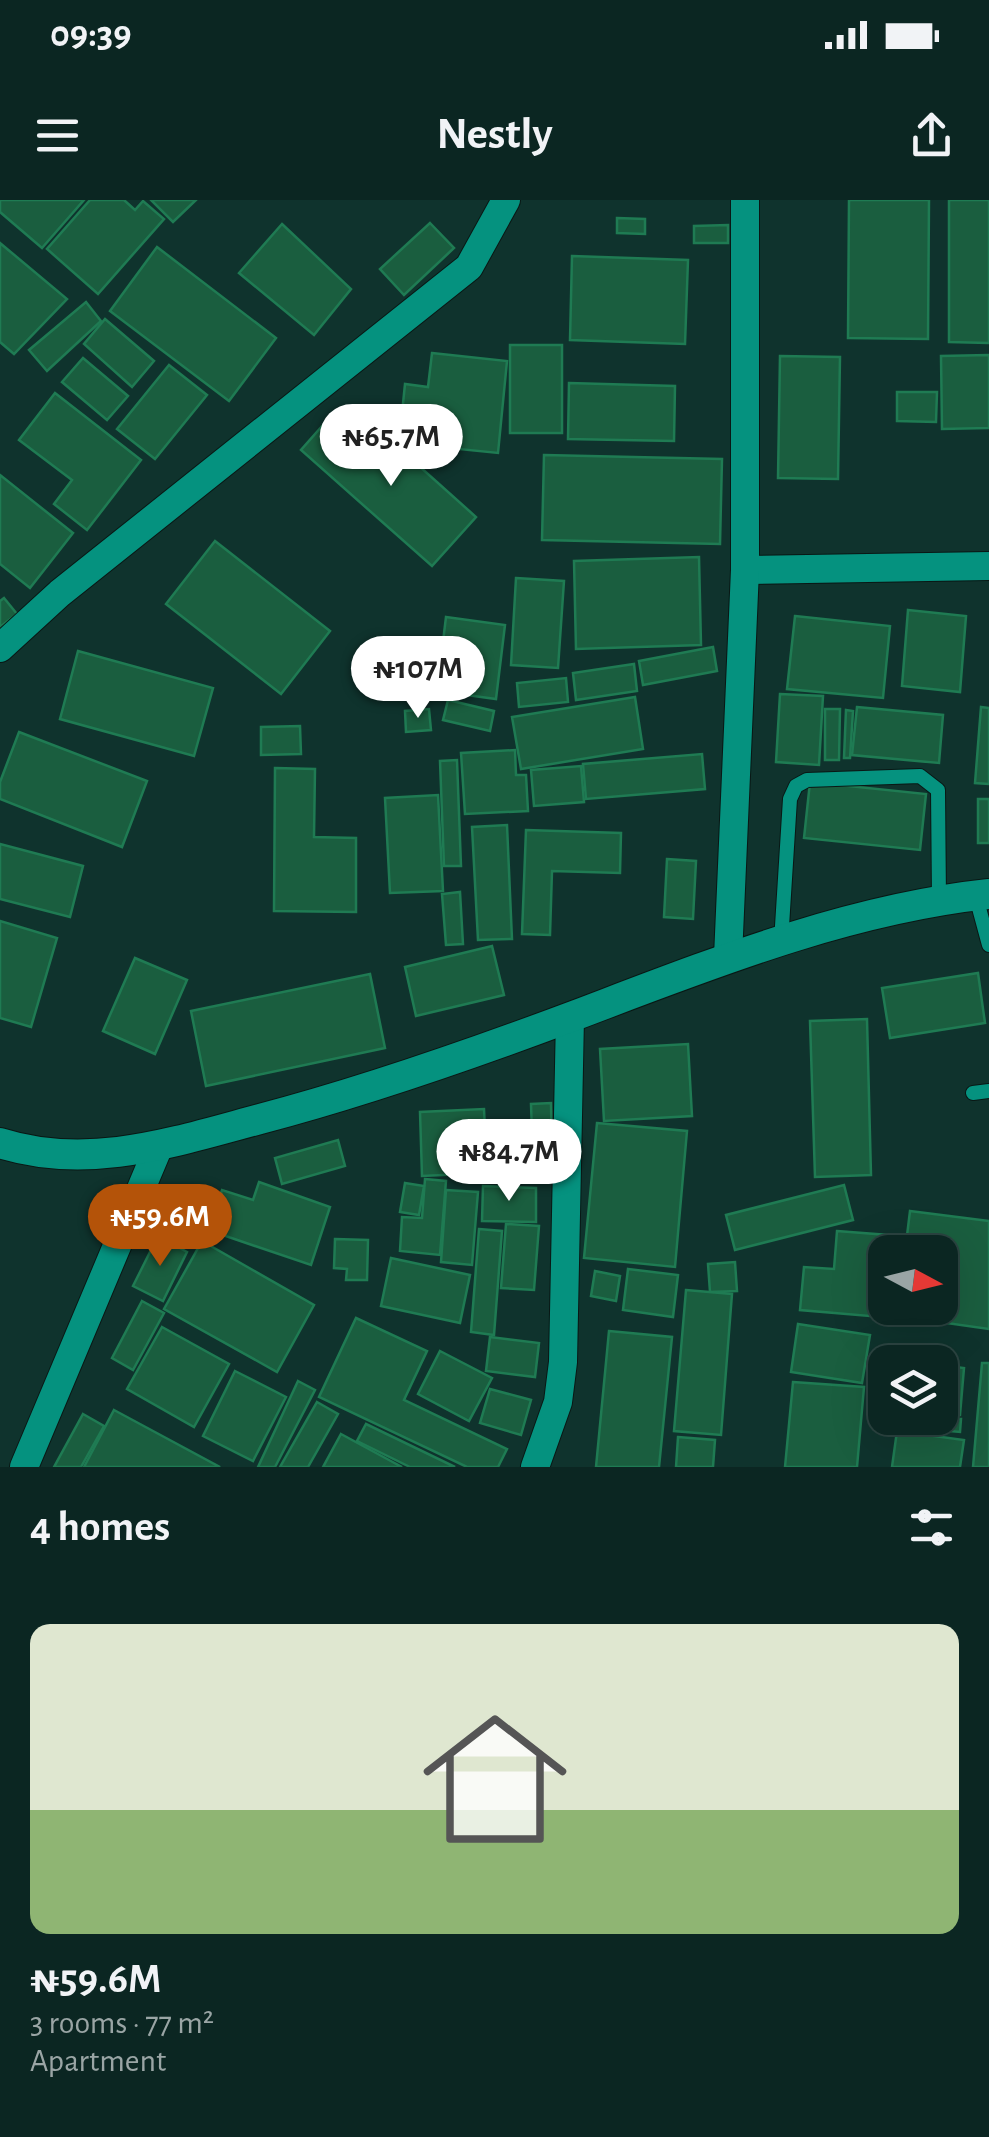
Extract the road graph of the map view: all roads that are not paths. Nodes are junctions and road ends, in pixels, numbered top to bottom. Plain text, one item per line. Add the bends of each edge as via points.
1 (506, 200) edge
2 (745, 200) edge
3 (989, 566) edge
4 (744, 570) junction
5 (0, 648) edge
6 (983, 895) edge
7 (939, 900) junction
8 (780, 942) junction
9 (989, 944) edge
10 (728, 957) junction
11 (570, 1017) junction
12 (989, 1090) edge
13 (972, 1093) dead end
14 (0, 1143) edge
15 (160, 1146) junction
16 (24, 1467) edge
17 (535, 1467) edge

1 - 5 street via 470,267
2 - 4 street
3 - 4 street
4 - 10 street
6 - 7 street
6 - 9 lane
7 - 8 street
7 - 8 lane via 938,790 930,781 807,780 790,799
8 - 10 street
10 - 11 street
11 - 15 street via 352,1094
11 - 17 street via 562,1362 558,1402
12 - 13 lane
14 - 15 street via 92,1156
15 - 16 street

